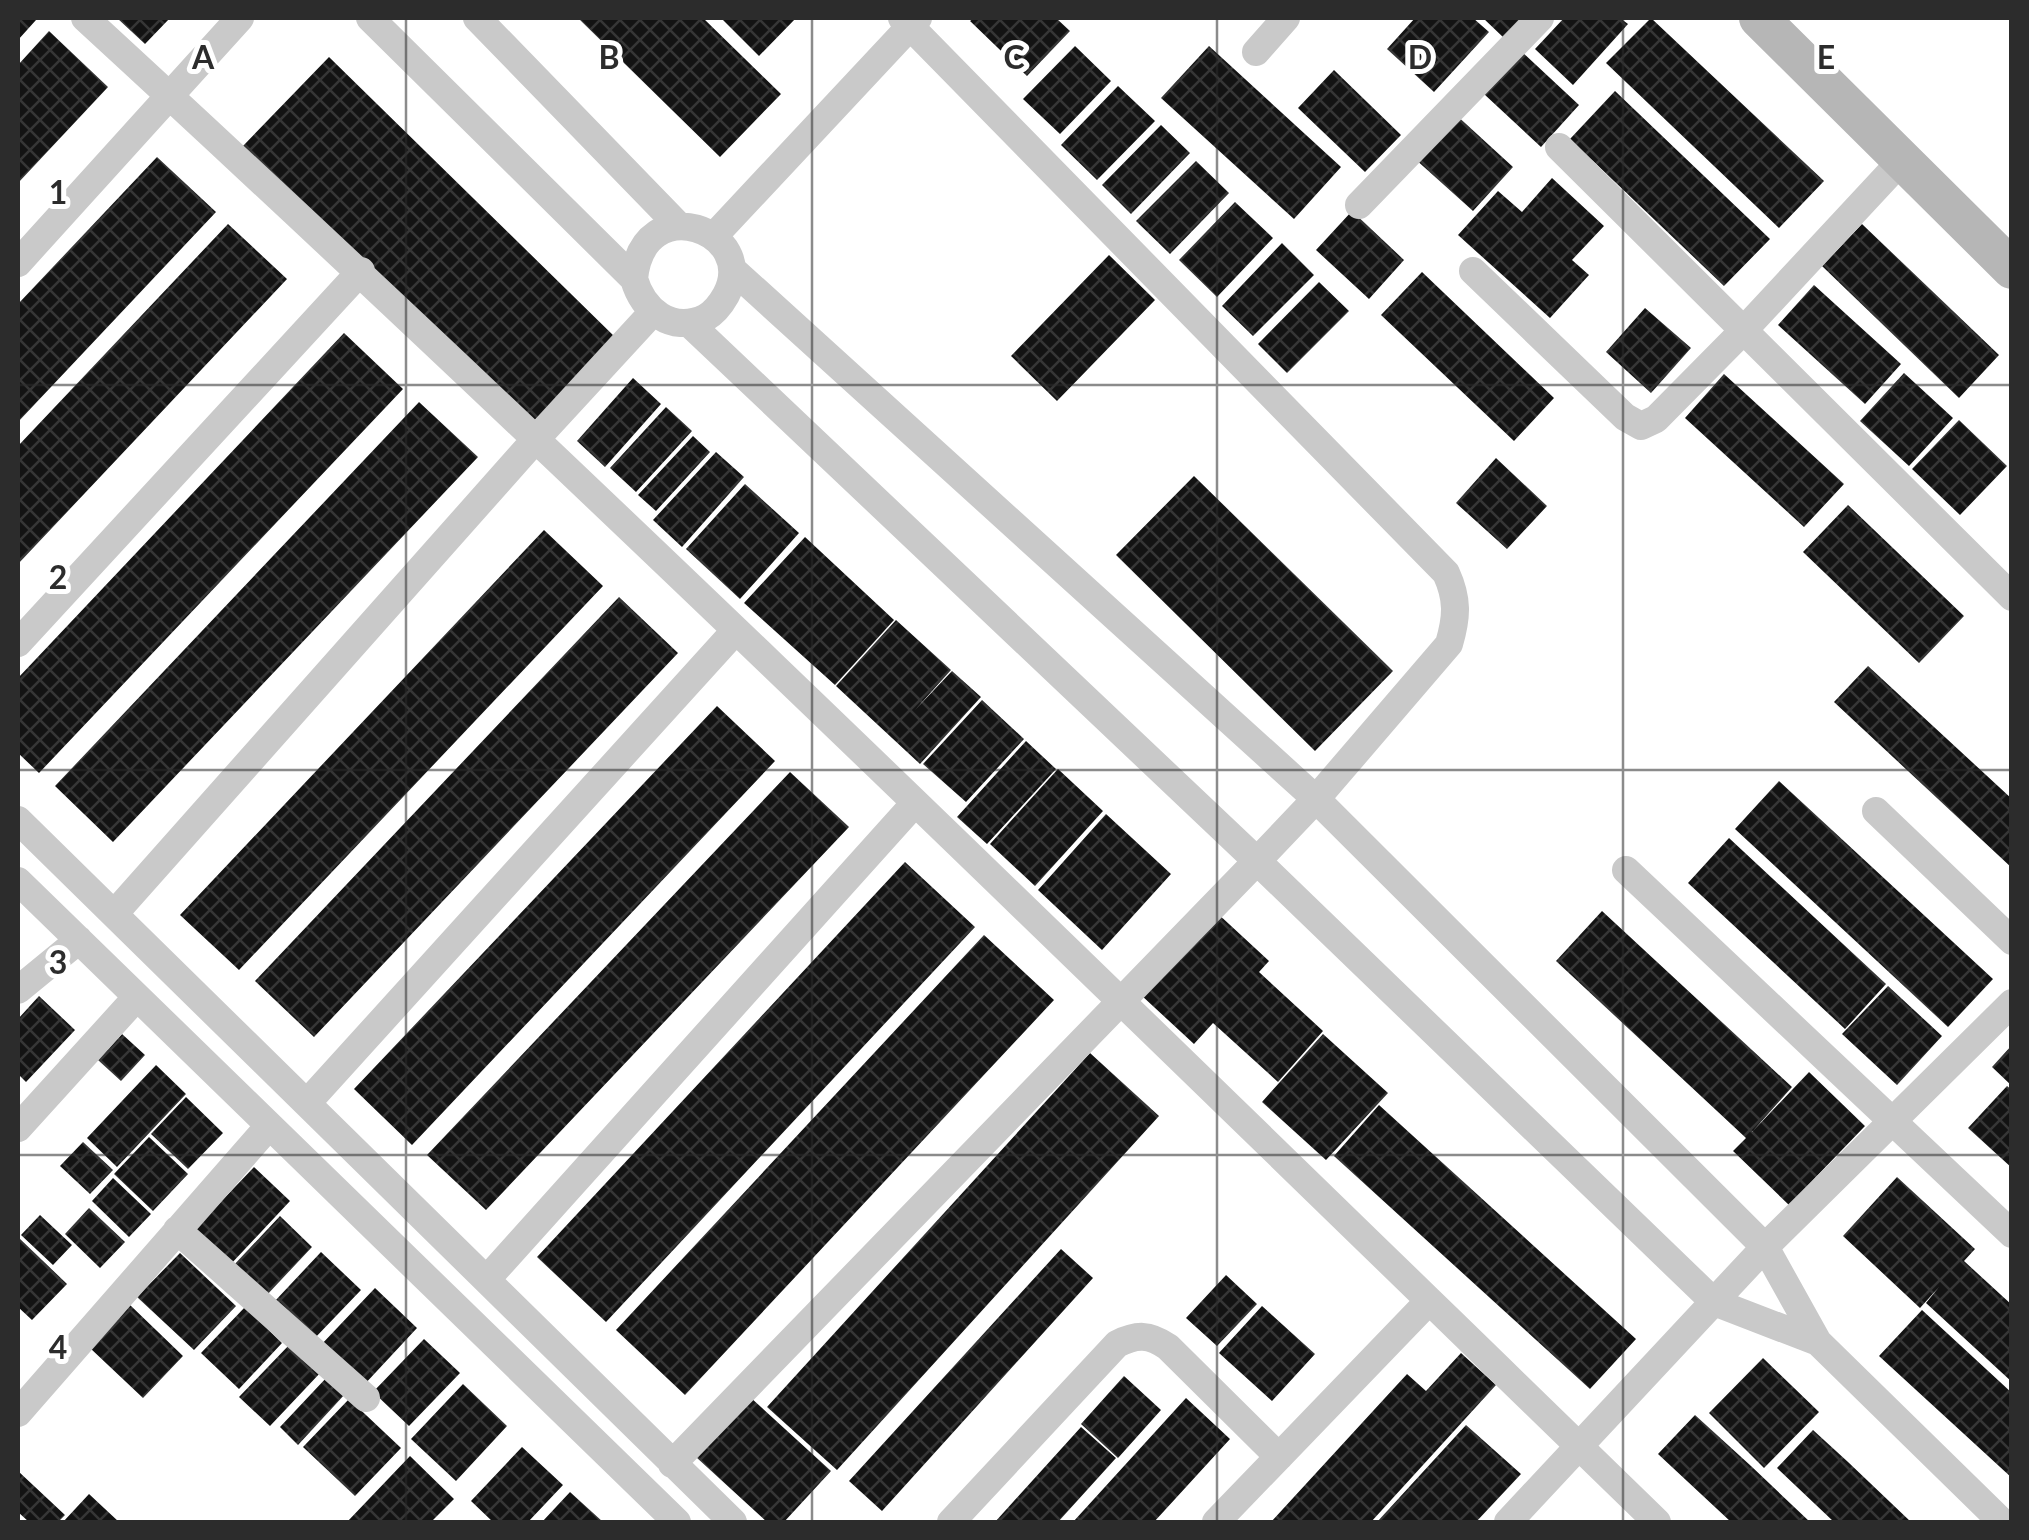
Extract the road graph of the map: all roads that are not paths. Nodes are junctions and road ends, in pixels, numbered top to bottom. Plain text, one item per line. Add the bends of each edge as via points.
1 (85, 18) edge
2 (240, 18) edge
3 (370, 18) edge
4 (478, 18) edge
5 (1286, 18) edge
6 (1540, 18) edge
7 (1759, 18) edge
8 (910, 20) edge
9 (1256, 52) dead end
10 (170, 95) junction
11 (1559, 148) dead end
12 (1903, 159) junction
13 (1359, 205) dead end
14 (678, 225) junction
15 (714, 236) junction
16 (18, 263) edge
17 (732, 268) junction
18 (2012, 269) edge
19 (1474, 271) dead end
20 (361, 272) junction
21 (634, 280) junction
22 (652, 313) junction
23 (689, 323) junction
24 (1743, 331) junction
25 (535, 440) junction
26 (2012, 597) edge
27 (736, 630) junction
28 (18, 643) edge
29 (1316, 799) junction
30 (915, 803) junction
31 (1876, 811) dead end
32 (18, 820) edge
33 (1257, 861) junction
34 (1626, 870) dead end
35 (18, 881) edge
36 (114, 914) junction
37 (79, 940) junction
38 (2012, 942) edge
39 (18, 990) edge
40 (136, 998) junction
41 (1122, 1003) junction
42 (2012, 1003) edge
43 (307, 1103) junction
44 (1890, 1122) junction
45 (269, 1126) junction
46 (18, 1128) edge
47 (177, 1230) junction
48 (2012, 1234) edge
49 (1765, 1246) junction
50 (487, 1279) junction
51 (1428, 1301) junction
52 (1714, 1302) junction
53 (1818, 1342) junction
54 (366, 1398) dead end
55 (18, 1414) edge
56 (1578, 1446) junction
57 (1279, 1457) junction
58 (672, 1464) junction
59 (664, 1518) edge
60 (733, 1522) edge
61 (951, 1522) edge
62 (1216, 1522) edge
63 (1508, 1522) edge
64 (1657, 1522) edge
65 (2002, 1522) edge

1 - 10 street
2 - 10 street
3 - 21 street
4 - 14 street
5 - 9 street
6 - 13 street
7 - 12 main road
8 - 15 street
8 - 29 street via 1446,573 1457,612 1448,644
10 - 16 street
10 - 20 street
11 - 24 street
12 - 18 main road
12 - 24 street
14 - 15 street
14 - 21 street via 644,243
15 - 17 street
17 - 23 street via 721,304
17 - 29 street
19 - 24 street via 1635,424 1656,419
20 - 25 street
20 - 28 street
21 - 22 street
22 - 23 street
22 - 25 street
23 - 33 street
24 - 26 street
25 - 27 street
25 - 36 street
27 - 30 street
27 - 43 street
29 - 33 street
29 - 49 street
30 - 41 street
30 - 50 street
31 - 38 street
32 - 36 street
33 - 41 street
33 - 52 street
34 - 44 street
35 - 37 street
36 - 43 street
37 - 39 street
37 - 40 street
40 - 45 street
40 - 46 street
41 - 51 street
41 - 58 street
42 - 44 street
43 - 50 street
44 - 48 street
44 - 49 street
45 - 47 street
45 - 59 street
47 - 54 street
47 - 55 street
49 - 52 street
49 - 53 street
50 - 58 street
51 - 56 street
51 - 57 street
52 - 53 street
52 - 56 street
53 - 65 street
56 - 63 street
56 - 64 street
57 - 61 street via 1168,1347 1132,1337 1117,1344
57 - 62 street
58 - 60 street

